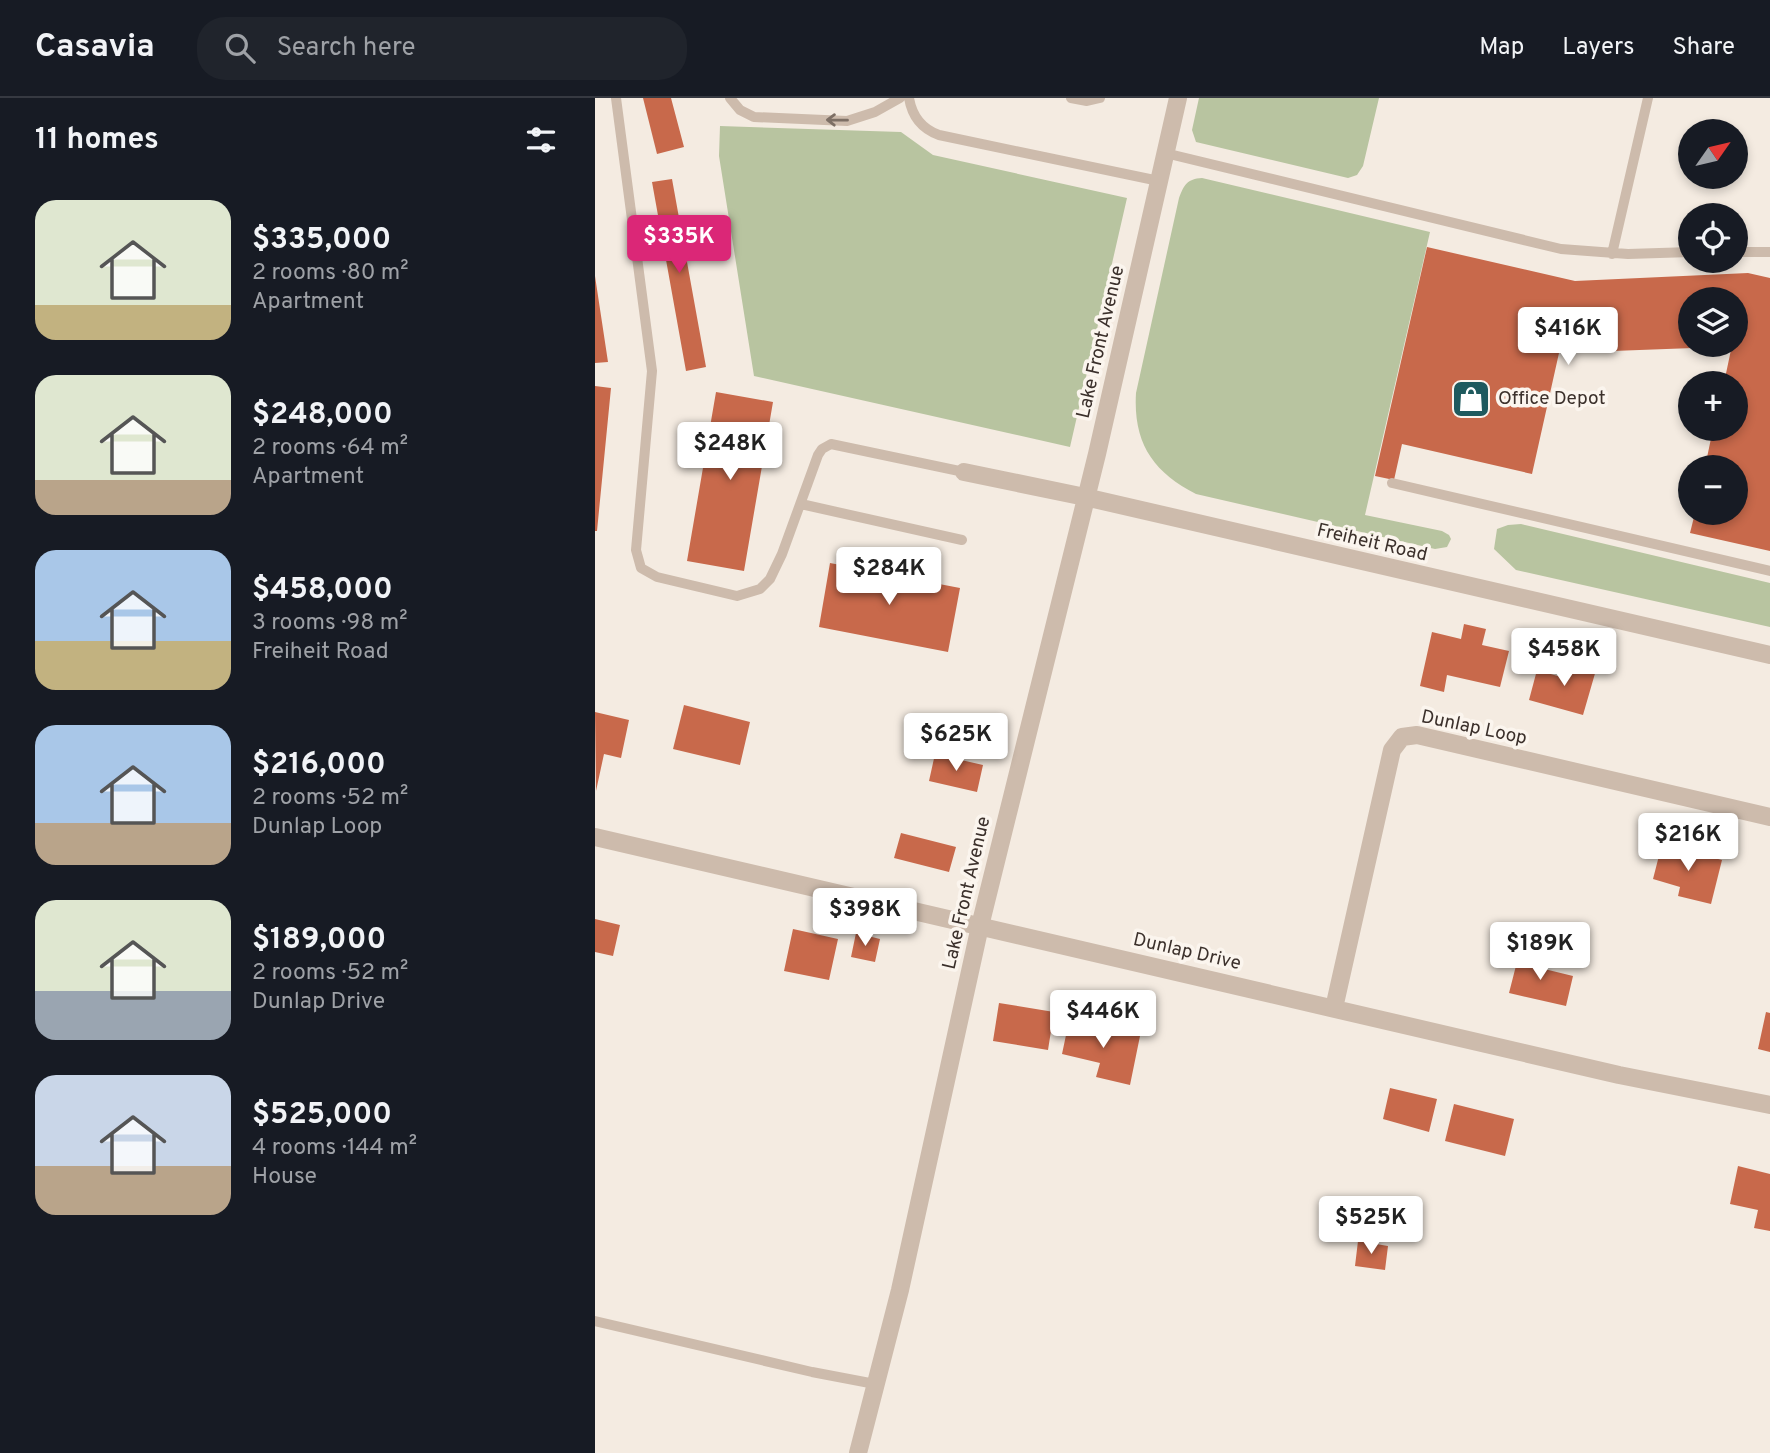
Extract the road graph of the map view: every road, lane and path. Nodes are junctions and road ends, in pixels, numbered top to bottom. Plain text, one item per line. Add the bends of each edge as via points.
1 (616, 98) edge
2 (730, 98) edge
3 (900, 98) edge
4 (909, 98) edge
5 (1071, 98) edge
6 (1100, 98) edge
7 (1178, 98) edge
8 (1633, 98) edge
9 (1647, 99) edge
10 (1165, 153) junction
11 (1159, 181) junction
12 (1678, 252) edge
13 (1748, 252) edge
14 (1770, 252) edge
15 (1612, 254) junction
16 (964, 472) joint
17 (1392, 484) dead end
18 (1085, 497) junction
19 (801, 504) junction
20 (962, 540) dead end
21 (1770, 571) edge
22 (1770, 656) edge
23 (1770, 817) edge
24 (595, 837) edge
25 (980, 926) junction
26 (1334, 1008) junction
27 (1770, 1105) edge
28 (595, 1321) edge
29 (875, 1384) junction
30 (858, 1453) edge

1 - 19 lane via 652,371 638,562 657,578 745,595 770,579
3 -> 2 lane via 847,121 754,117
4 - 11 lane via 912,113 939,135
5 - 6 lane
7 - 10 street, Lake Front Avenue
8 - 9 lane
9 - 15 lane
10 - 11 street, Lake Front Avenue
10 - 15 lane via 1510,238
11 - 18 street, Lake Front Avenue
12 - 15 lane
13 - 14 lane
16 - 18 street, Freiheit Road
16 - 19 lane via 831,444 821,449
17 - 21 lane
18 - 22 street, Freiheit Road
18 - 25 street, Lake Front Avenue
19 - 20 lane
23 - 26 street, Dunlap Loop via 1417,735 1402,737 1392,750
24 - 25 street, Dunlap Drive
25 - 26 street, Dunlap Drive
25 - 29 street, Lake Front Avenue
26 - 27 street, Dunlap Drive via 1619,1075
28 - 29 lane
29 - 30 street, Lake Front Avenue

